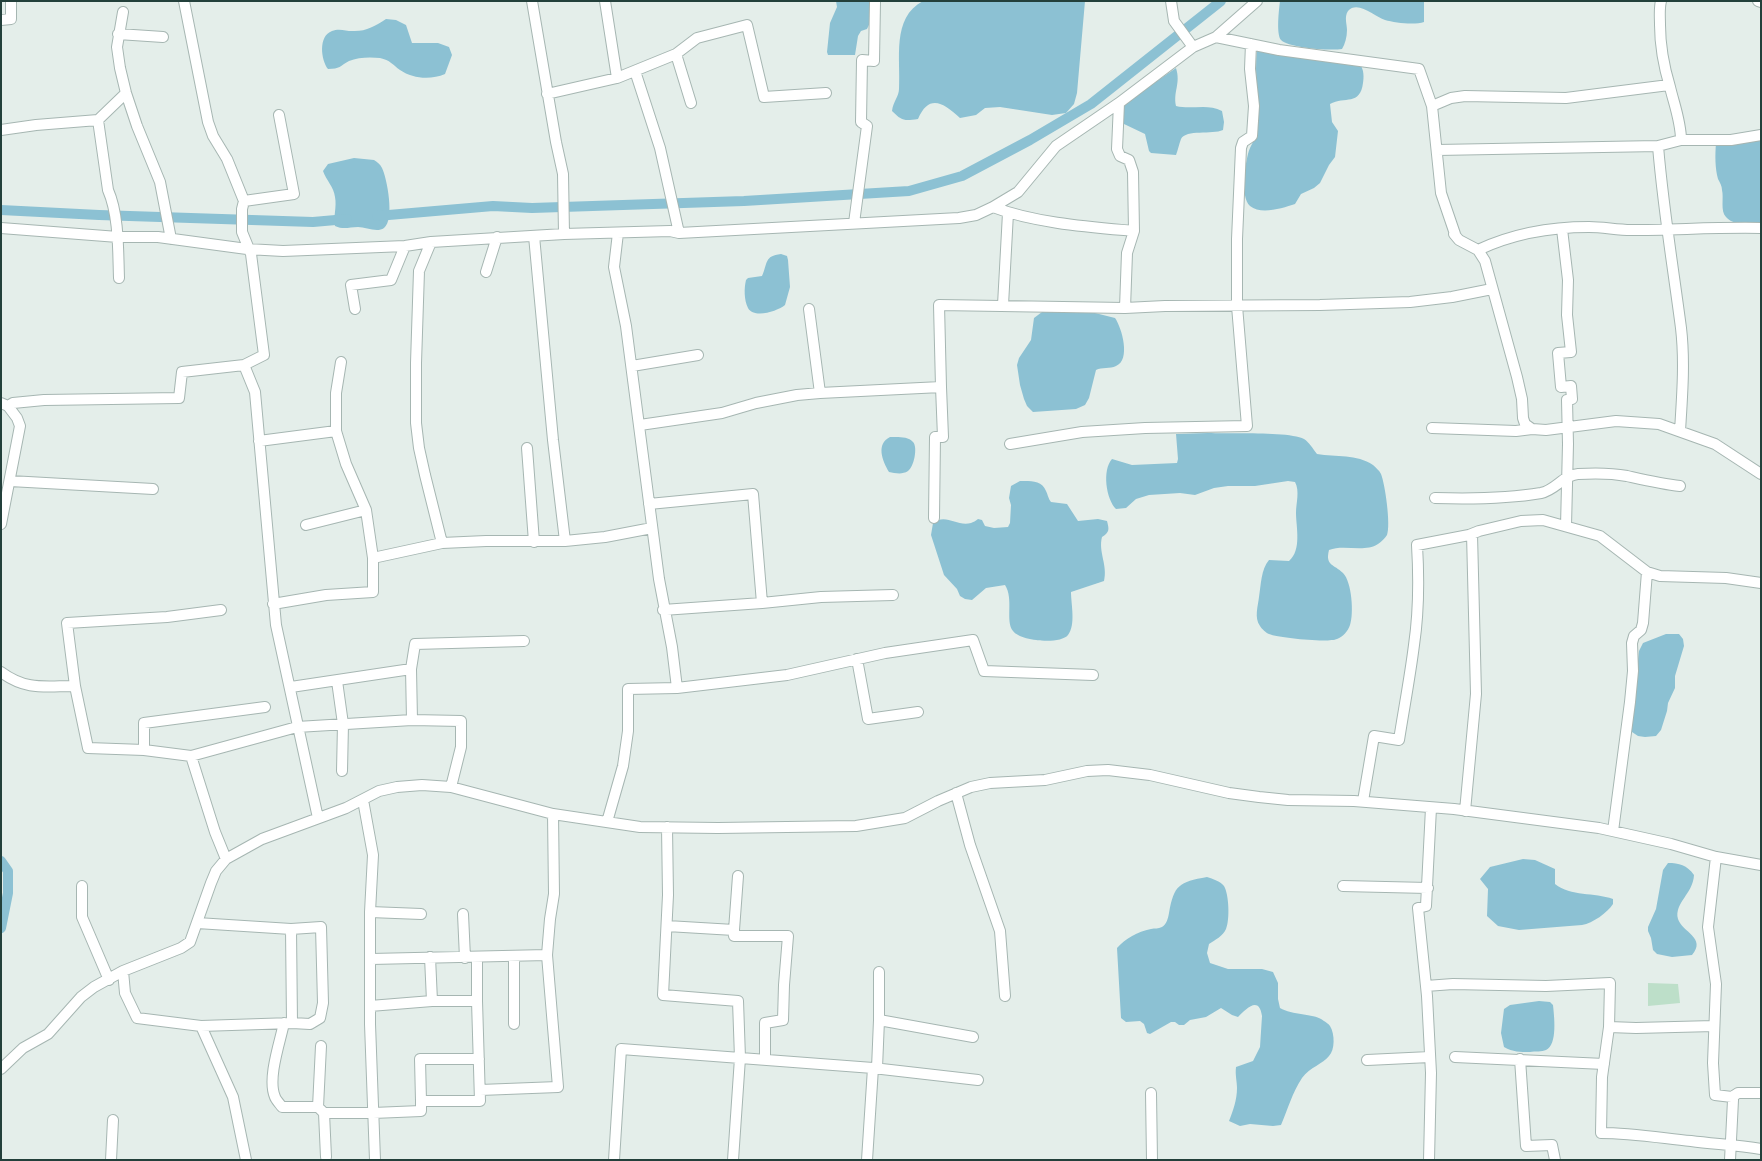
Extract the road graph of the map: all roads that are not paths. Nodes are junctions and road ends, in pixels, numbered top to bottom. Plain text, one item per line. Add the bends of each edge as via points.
1 (11, 1) edge
2 (184, 1) edge
3 (532, 1) edge
4 (606, 1) edge
5 (1171, 1) edge
6 (1257, 1) edge
7 (1661, 1) edge
8 (875, 2) edge
9 (123, 12) dead end
10 (1, 20) edge
11 (118, 34) junction
12 (163, 37) dead end
13 (1216, 37) junction
14 (1191, 44) junction
15 (1252, 44) junction
16 (676, 54) junction
17 (635, 71) junction
18 (617, 78) junction
19 (1669, 85) junction
20 (826, 93) dead end
21 (126, 94) junction
22 (547, 94) junction
23 (691, 103) dead end
24 (1119, 103) junction
25 (1432, 106) junction
26 (279, 116) dead end
27 (98, 120) junction
28 (1, 130) edge
29 (1761, 134) edge
30 (1681, 140) junction
31 (1658, 146) junction
32 (1437, 150) junction
33 (243, 205) junction
34 (993, 207) junction
35 (1008, 213) junction
36 (854, 219) junction
37 (1, 228) edge
38 (678, 228) junction
39 (1761, 228) edge
40 (1562, 229) junction
41 (1666, 229) junction
42 (1134, 231) junction
43 (117, 233) junction
44 (618, 233) junction
45 (564, 234) junction
46 (534, 236) junction
47 (497, 238) junction
48 (171, 239) junction
49 (432, 242) junction
50 (405, 246) junction
51 (247, 248) junction
52 (1478, 250) junction
53 (486, 272) dead end
54 (118, 278) dead end
55 (1492, 288) junction
56 (1003, 305) junction
57 (1237, 306) junction
58 (1125, 308) junction
59 (354, 309) dead end
60 (809, 309) dead end
61 (698, 356) dead end
62 (340, 362) dead end
63 (244, 365) junction
64 (632, 366) junction
65 (941, 387) junction
66 (820, 393) junction
67 (4, 405) edge
68 (640, 425) junction
69 (1568, 427) junction
70 (1432, 428) dead end
71 (1532, 429) junction
72 (336, 431) junction
73 (1680, 431) junction
74 (259, 441) junction
75 (1010, 444) dead end
76 (526, 448) dead end
77 (1761, 474) edge
78 (1568, 476) junction
79 (10, 482) junction
80 (1680, 486) dead end
81 (153, 489) dead end
82 (1435, 498) dead end
83 (649, 504) junction
84 (366, 510) junction
85 (934, 518) dead end
86 (1, 524) edge
87 (306, 526) dead end
88 (1566, 526) junction
89 (652, 528) junction
90 (1472, 534) junction
91 (565, 541) junction
92 (534, 542) junction
93 (442, 543) junction
94 (373, 558) junction
95 (1647, 572) junction
96 (1761, 583) edge
97 (892, 595) dead end
98 (762, 603) junction
99 (273, 604) junction
100 (221, 610) dead end
101 (663, 610) junction
102 (524, 641) dead end
103 (857, 659) junction
104 (411, 669) junction
105 (1, 672) edge
106 (1093, 675) dead end
107 (337, 681) junction
108 (75, 686) junction
109 (291, 688) junction
110 (677, 688) junction
111 (264, 707) dead end
112 (918, 712) dead end
113 (412, 720) junction
114 (343, 724) junction
115 (297, 727) junction
116 (144, 750) junction
117 (191, 756) junction
118 (342, 771) dead end
119 (451, 786) junction
120 (956, 793) junction
121 (363, 800) junction
122 (1363, 801) junction
123 (1431, 808) junction
124 (1465, 811) junction
125 (553, 814) junction
126 (318, 818) junction
127 (607, 822) junction
128 (667, 828) junction
129 (1613, 832) junction
130 (1716, 857) junction
131 (226, 859) junction
132 (1761, 865) edge
133 (738, 876) dead end
134 (82, 886) dead end
135 (1342, 886) dead end
136 (1428, 888) junction
137 (370, 912) junction
138 (421, 914) dead end
139 (463, 914) dead end
140 (197, 923) junction
141 (667, 926) junction
142 (291, 929) junction
143 (734, 930) junction
144 (547, 955) junction
145 (514, 956) junction
146 (430, 957) junction
147 (465, 958) junction
148 (477, 958) junction
149 (371, 959) junction
150 (122, 972) junction
151 (879, 972) dead end
152 (109, 980) junction
153 (1426, 986) junction
154 (1005, 996) dead end
155 (432, 1001) junction
156 (477, 1001) junction
157 (370, 1006) junction
158 (879, 1020) junction
159 (288, 1023) junction
160 (514, 1024) dead end
161 (201, 1026) junction
162 (1714, 1026) junction
163 (1609, 1027) junction
164 (973, 1037) dead end
165 (320, 1046) dead end
166 (1430, 1057) junction
167 (1455, 1057) dead end
168 (740, 1058) junction
169 (479, 1059) junction
170 (1520, 1059) junction
171 (765, 1060) junction
172 (1367, 1060) dead end
173 (1604, 1064) junction
174 (875, 1068) junction
175 (1, 1069) edge
176 (978, 1080) dead end
177 (480, 1090) junction
178 (1152, 1093) dead end
179 (1761, 1093) edge
180 (1732, 1097) junction
181 (421, 1101) junction
182 (321, 1110) junction
183 (373, 1113) junction
184 (113, 1120) dead end
185 (1731, 1144) junction
186 (1761, 1149) edge
187 (326, 1157) dead end
188 (111, 1160) edge
189 (246, 1160) edge
190 (375, 1160) edge
191 (614, 1160) edge
192 (733, 1160) edge
193 (867, 1160) edge
194 (1152, 1160) edge
195 (1429, 1160) edge
196 (1555, 1160) edge
197 (1730, 1160) edge

1 - 10 street via 11,19
2 - 33 street via 208,122 227,159
3 - 22 street
4 - 18 street
5 - 14 street via 1174,20
6 - 13 street
7 - 19 street via 1660,38
8 - 36 street via 874,61 862,60 861,122 867,126
9 - 11 street
11 - 12 street
11 - 21 street via 117,47
13 - 14 street
13 - 15 street
14 - 24 street
15 - 25 street via 1419,69
15 - 57 street via 1250,69 1254,106 1252,136 1241,148
16 - 17 street
16 - 20 street via 697,38 747,25 764,97
16 - 23 street
17 - 18 street
17 - 38 street via 660,148
18 - 22 street
19 - 25 street via 1566,98 1465,96
19 - 30 street
21 - 27 street
21 - 48 street via 160,182
22 - 45 street via 564,174
24 - 34 street via 1056,146 1018,192
24 - 42 street via 1117,150 1120,156 1129,160 1133,172
25 - 32 street
26 - 33 street via 294,194
27 - 28 street
27 - 43 street
29 - 30 street via 1731,140
30 - 31 street
31 - 32 street
31 - 41 street
32 - 52 street via 1441,193 1454,234
33 - 51 street via 242,232
34 - 35 street
34 - 36 street via 959,218
35 - 42 street via 1082,227
35 - 56 street
36 - 38 street
37 - 43 street
38 - 44 street
39 - 41 street
40 - 41 street
40 - 52 street via 1515,237
40 - 69 street via 1571,352 1558,353 1560,387 1571,386 1572,399 1567,400
41 - 73 street via 1682,344
42 - 58 street via 1127,252
43 - 48 street
43 - 54 street
44 - 45 street
44 - 64 street via 614,267
45 - 46 street
46 - 47 street
46 - 91 street
47 - 49 street
47 - 53 street
48 - 51 street
49 - 50 street
49 - 93 street via 419,271 416,423
50 - 51 street via 283,251
50 - 59 street via 391,280 351,285
51 - 63 street via 251,254 264,355
52 - 55 street via 1485,261
55 - 57 street via 1410,302
55 - 71 street via 1522,399 1523,418
56 - 58 street
56 - 65 street via 939,305
57 - 58 street
57 - 75 street via 1247,426 1082,432
60 - 66 street
61 - 64 street
62 - 72 street
63 - 67 street via 182,372 179,398 44,400
63 - 74 street via 255,392
64 - 68 street
65 - 66 street
65 - 85 street via 943,437 935,436
66 - 68 street via 756,403 722,413
67 - 79 street via 20,426
68 - 83 street
69 - 71 street
69 - 73 street via 1631,421 1659,424
69 - 78 street
70 - 71 street
72 - 74 street
72 - 84 street
73 - 77 street via 1715,444
74 - 99 street
76 - 92 street
78 - 80 street via 1610,474
78 - 82 street via 1554,488 1543,492 1503,498
78 - 88 street
79 - 81 street
79 - 86 street
83 - 89 street
83 - 98 street via 753,494
84 - 87 street
84 - 94 street
88 - 90 street via 1532,519
88 - 95 street via 1600,536
89 - 91 street
89 - 101 street
90 - 122 street via 1417,544 1417,617 1399,740 1374,736
90 - 124 street via 1476,694
91 - 92 street
92 - 93 street via 486,540
93 - 94 street
94 - 99 street via 373,592 326,595
95 - 96 street via 1660,576 1726,578
95 - 129 street via 1643,623 1632,643 1630,702
97 - 98 street
98 - 101 street
99 - 109 street
100 - 108 street via 167,617 67,622
101 - 110 street
102 - 104 street via 415,644
103 - 106 street via 973,640 984,671
103 - 110 street via 787,675
103 - 112 street via 868,719
104 - 107 street
104 - 113 street
105 - 108 street via 24,686
107 - 109 street
107 - 114 street
108 - 116 street via 88,748
109 - 115 street
110 - 127 street via 628,689 628,730 623,766
111 - 116 street via 144,723
113 - 114 street
113 - 119 street via 461,721 461,747
114 - 115 street
114 - 118 street
115 - 117 street
115 - 126 street
116 - 117 street
117 - 131 street
119 - 121 street via 397,787 379,791
119 - 125 street
120 - 122 street via 990,783 1045,780 1108,770 1259,797
120 - 128 street via 905,818 882,823
120 - 154 street via 970,846 1000,931
121 - 126 street
121 - 137 street via 373,855
122 - 123 street
123 - 124 street
123 - 136 street
124 - 129 street
125 - 127 street
125 - 144 street via 554,894
126 - 131 street via 262,839
127 - 128 street
128 - 141 street
129 - 130 street
130 - 132 street
130 - 162 street via 1708,917 1716,984
131 - 140 street via 211,883
133 - 143 street
134 - 152 street via 82,917
135 - 136 street
136 - 153 street via 1426,906 1418,908
137 - 138 street
137 - 149 street
139 - 147 street
140 - 142 street
140 - 150 street via 190,942 181,948
141 - 143 street
141 - 168 street via 663,994 738,1000
142 - 159 street
142 - 159 street via 321,927 323,1003 320,1018 310,1024
143 - 171 street via 734,936 788,936 783,1020 766,1023
144 - 145 street
144 - 177 street via 558,1087
145 - 148 street
145 - 160 street
146 - 147 street
146 - 149 street
146 - 155 street
147 - 148 street
148 - 156 street
149 - 157 street
150 - 152 street
150 - 161 street via 125,993 137,1018
151 - 158 street
152 - 175 street via 81,997 48,1034 23,1048
153 - 163 street via 1610,983
153 - 166 street
155 - 156 street
155 - 157 street
156 - 169 street
157 - 183 street
158 - 164 street
158 - 174 street
159 - 161 street
159 - 182 street via 274,1070 275,1097 282,1107
161 - 189 street via 233,1097
162 - 163 street
162 - 180 street via 1716,1095
163 - 173 street
165 - 182 street
166 - 172 street
166 - 195 street
167 - 170 street
168 - 171 street
168 - 191 street via 621,1049
168 - 192 street
169 - 177 street
169 - 181 street via 420,1059
170 - 173 street
170 - 196 street via 1526,1146 1552,1145
171 - 174 street
173 - 185 street via 1601,1133
174 - 176 street
174 - 193 street
177 - 181 street via 480,1101
178 - 194 street
179 - 180 street via 1738,1093
180 - 185 street
181 - 183 street via 421,1111
182 - 183 street
182 - 187 street
183 - 190 street
184 - 188 street
185 - 186 street
185 - 197 street

